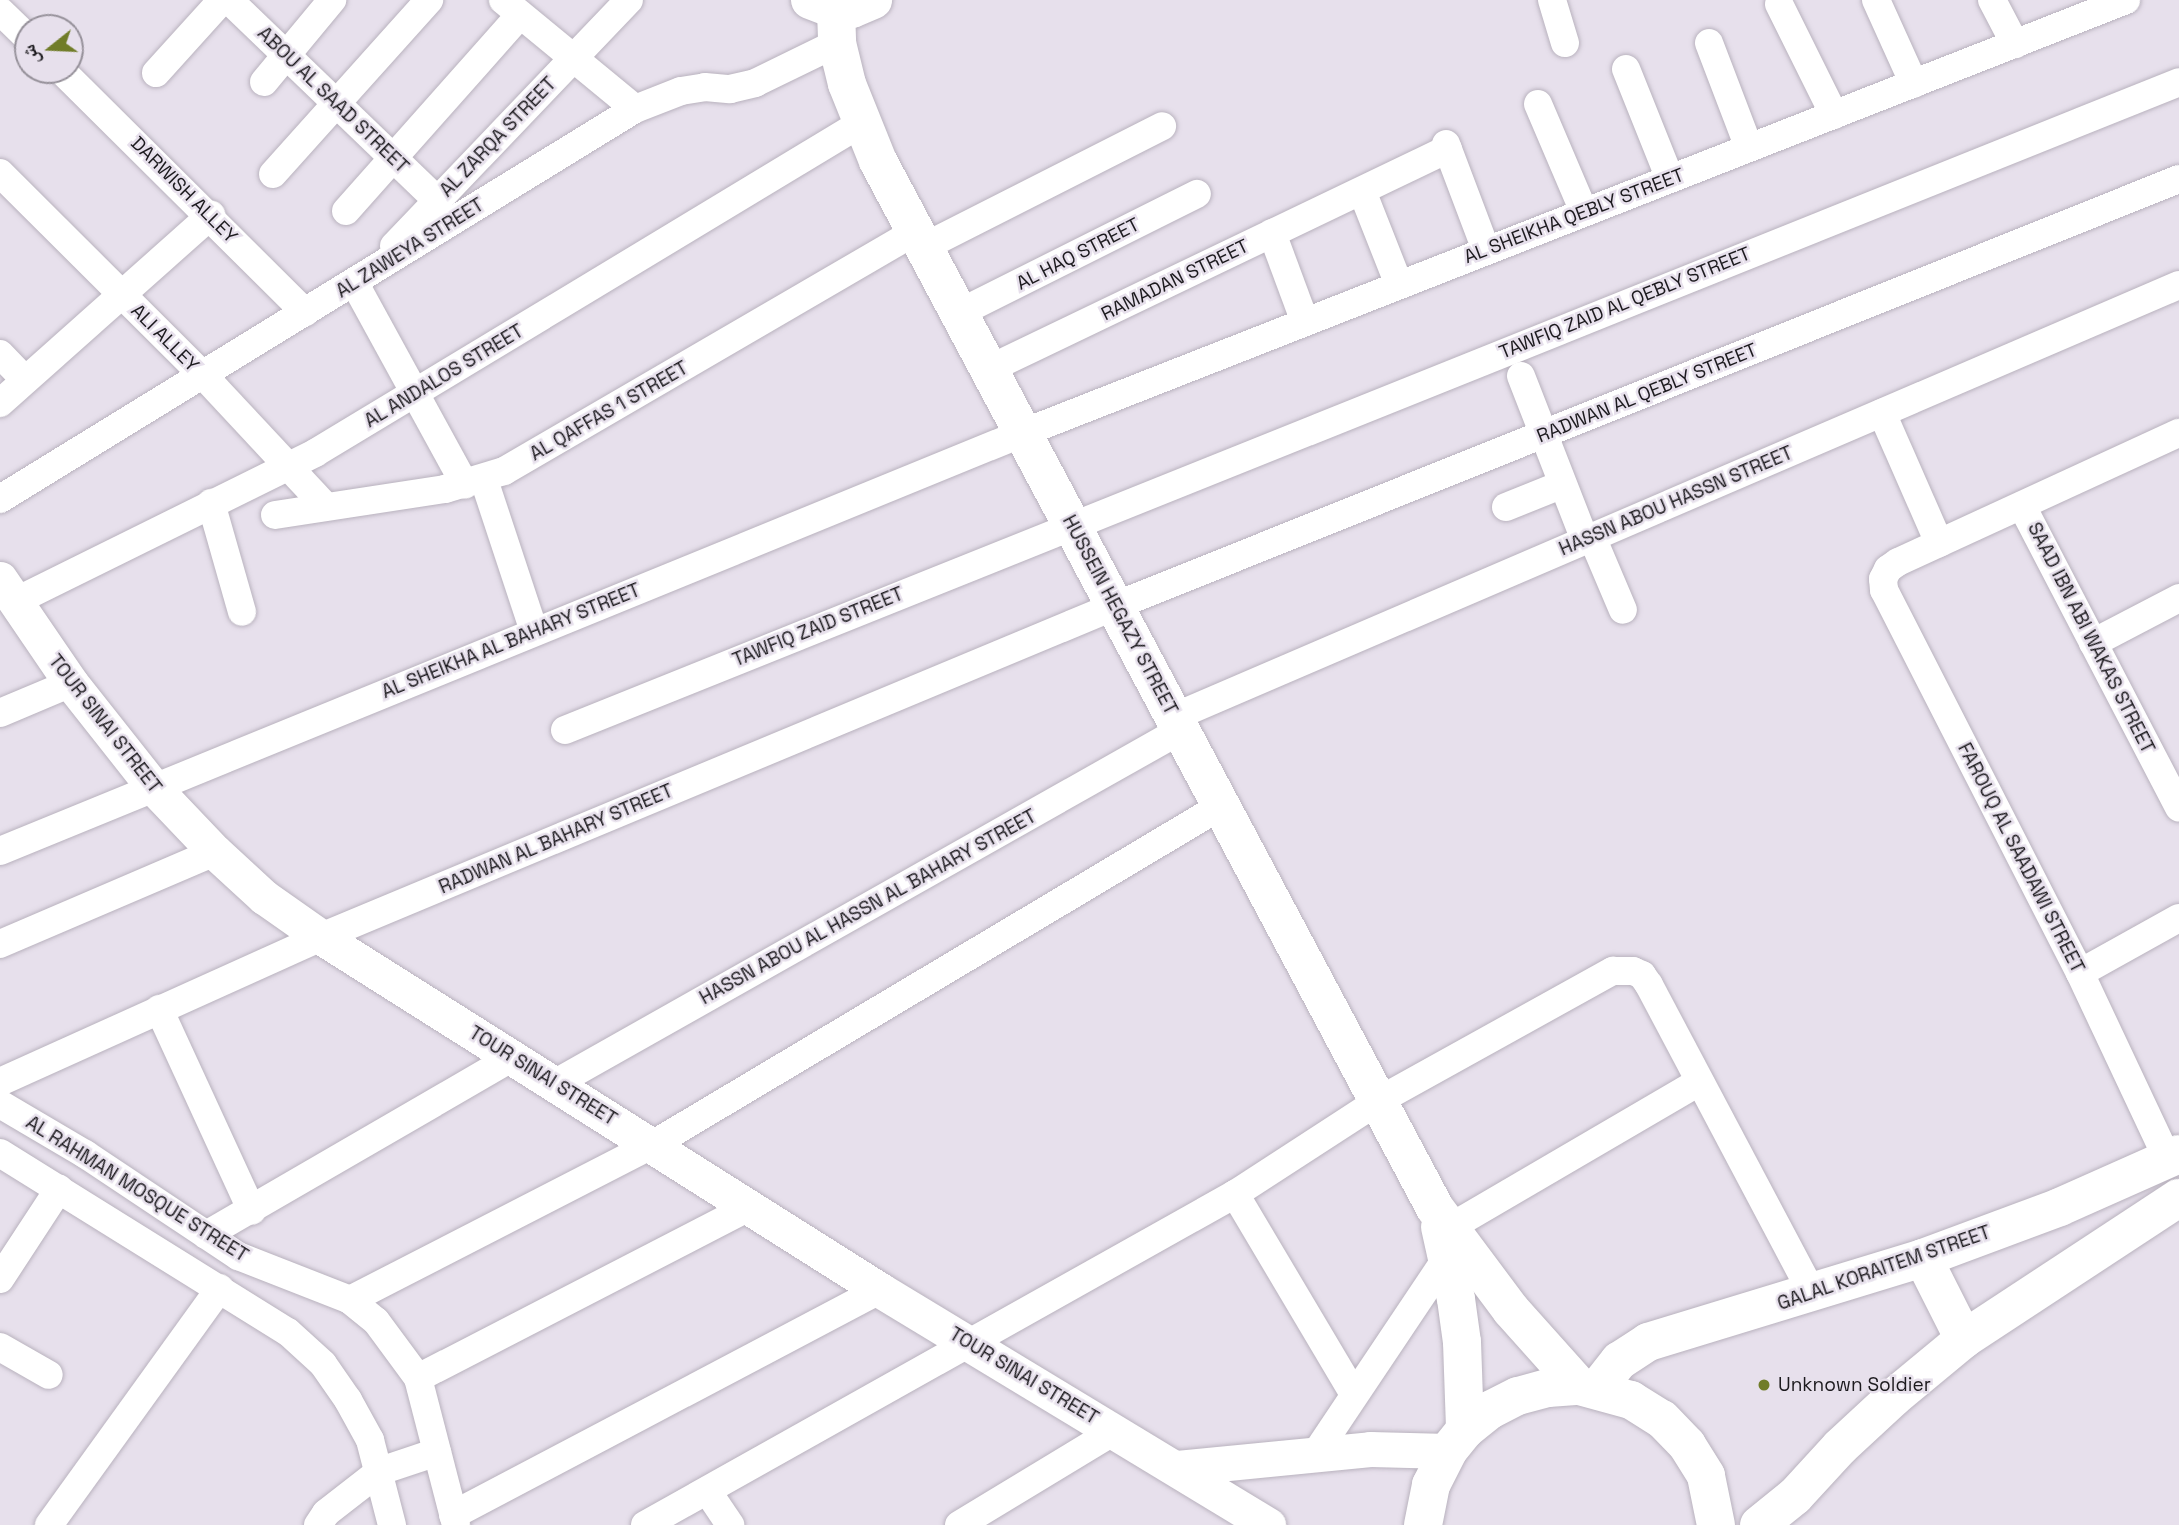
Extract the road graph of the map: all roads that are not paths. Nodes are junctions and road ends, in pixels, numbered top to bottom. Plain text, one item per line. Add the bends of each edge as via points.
1 (222, 0) edge
2 (229, 0) edge
3 (332, 0) edge
4 (429, 0) edge
5 (629, 0) edge
6 (873, 0) edge
7 (1552, 0) edge
8 (1876, 0) edge
9 (1992, 0) edge
10 (2114, 2) edge
11 (1779, 4) dead end
12 (512, 7) edge
13 (0, 11) edge
14 (828, 18) edge
15 (14, 24) edge
16 (1566, 43) dead end
17 (1709, 43) dead end
18 (2015, 44) junction
19 (286, 55) junction
20 (573, 58) junction
21 (1626, 69) dead end
22 (156, 73) dead end
23 (264, 82) dead end
24 (2179, 82) edge
25 (1914, 83) junction
26 (75, 84) edge
27 (336, 103) junction
28 (1538, 104) dead end
29 (635, 109) junction
30 (1834, 115) junction
31 (860, 124) junction
32 (1161, 126) dead end
33 (1749, 148) junction
34 (393, 158) junction
35 (0, 173) edge
36 (273, 174) dead end
37 (1670, 179) junction
38 (2179, 179) edge
39 (1362, 191) junction
40 (1197, 194) dead end
41 (437, 200) junction
42 (346, 211) dead end
43 (1584, 212) junction
44 (211, 215) junction
45 (1272, 233) junction
46 (920, 239) junction
47 (1486, 250) junction
48 (361, 278) junction
49 (1399, 285) junction
50 (2179, 285) edge
51 (121, 295) junction
52 (305, 312) junction
53 (959, 313) junction
54 (1305, 322) junction
55 (0, 354) edge
56 (989, 369) junction
57 (203, 375) junction
58 (1521, 376) dead end
59 (25, 380) junction
60 (414, 395) junction
61 (0, 402) edge
62 (1882, 413) junction
63 (1023, 433) junction
64 (2179, 433) edge
65 (1544, 435) junction
66 (290, 466) junction
67 (474, 483) junction
68 (1563, 484) junction
69 (0, 499) edge
70 (211, 503) junction
71 (325, 506) junction
72 (2022, 506) junction
73 (1506, 507) dead end
74 (275, 515) dead end
75 (1072, 525) junction
76 (1589, 538) junction
77 (1939, 543) junction
78 (7, 591) edge
79 (2179, 598) edge
80 (1115, 606) junction
81 (1623, 610) dead end
82 (242, 612) dead end
83 (534, 631) junction
84 (2094, 643) junction
85 (71, 683) junction
86 (0, 713) edge
87 (1177, 724) junction
88 (565, 730) dead end
89 (2169, 766) edge
90 (154, 788) junction
91 (1221, 806) junction
92 (2179, 808) edge
93 (0, 850) edge
94 (215, 852) junction
95 (2179, 918) edge
96 (321, 937) junction
97 (0, 944) edge
98 (2080, 974) junction
99 (159, 1009) junction
100 (513, 1058) junction
101 (0, 1082) edge
102 (1699, 1082) junction
103 (554, 1084) junction
104 (1378, 1101) junction
105 (0, 1104) edge
106 (652, 1145) junction
107 (0, 1153) edge
108 (2174, 1157) edge
109 (59, 1189) junction
110 (1235, 1194) junction
111 (2179, 1198) edge
112 (749, 1207) junction
113 (251, 1211) junction
114 (1444, 1231) junction
115 (206, 1235) junction
116 (1923, 1258) junction
117 (0, 1279) edge
118 (220, 1288) junction
119 (880, 1290) junction
120 (1812, 1293) junction
121 (350, 1300) junction
122 (1964, 1339) junction
123 (969, 1344) junction
124 (0, 1347) edge
125 (49, 1375) dead end
126 (418, 1378) junction
127 (1588, 1388) junction
128 (1353, 1393) junction
129 (1114, 1431) junction
130 (1457, 1440) junction
131 (437, 1452) junction
132 (1314, 1455) junction
133 (1177, 1468) junction
134 (380, 1471) junction
135 (708, 1492) junction
136 (455, 1520) edge
137 (1256, 1522) edge
138 (49, 1525) edge
139 (318, 1525) edge
140 (392, 1525) edge
141 (645, 1525) edge
142 (730, 1525) edge
143 (959, 1525) edge
144 (1423, 1525) edge
145 (1716, 1525) edge
146 (1759, 1525) edge

1 - 22 street
2 - 19 street, ABOU AL SAAD STREET
3 - 19 street
4 - 27 street
5 - 20 street, AL ZARQA STREET
6 - 14 main road
7 - 16 street
8 - 25 street
9 - 18 street
10 - 18 street, AL SHEIKHA QEBLY STREET
11 - 30 street
12 - 20 street
12 - 34 street
13 - 15 street
14 - 29 street, AL ZAWEYA STREET via 755,83 681,91
14 - 31 main road, HUSSEIN HEGAZY STREET
17 - 33 street
18 - 25 street, AL SHEIKHA QEBLY STREET
19 - 23 street
19 - 27 street, ABOU AL SAAD STREET
20 - 29 street
20 - 41 street, AL ZARQA STREET
21 - 37 street
24 - 75 street, TAWFIQ ZAID AL QEBLY STREET
25 - 30 street, AL SHEIKHA QEBLY STREET
26 - 44 street, DARWISH ALLEY
27 - 34 street, ABOU AL SAAD STREET
27 - 36 street
28 - 43 street
29 - 48 street, AL ZAWEYA STREET
30 - 33 street, AL SHEIKHA QEBLY STREET
31 - 46 main road, HUSSEIN HEGAZY STREET
31 - 60 street, AL ANDALOS STREET
32 - 46 street, AL QAFFAS 1 STREET
33 - 37 street, AL SHEIKHA QEBLY STREET
34 - 41 street, ABOU AL SAAD STREET
34 - 42 street
35 - 51 street, ALI ALLEY
37 - 43 street, AL SHEIKHA QEBLY STREET
38 - 65 street, RADWAN AL QEBLY STREET
39 - 45 street, RAMADAN STREET
39 - 47 street, RAMADAN STREET via 1447,147
39 - 49 street
40 - 53 street, AL HAQ STREET
41 - 48 street, AL ZARQA STREET
43 - 47 street, AL SHEIKHA QEBLY STREET
44 - 51 street
44 - 52 street, DARWISH ALLEY
45 - 54 street
45 - 56 street, RAMADAN STREET
46 - 53 main road, HUSSEIN HEGAZY STREET
46 - 67 street, AL QAFFAS 1 STREET via 524,460
47 - 49 street, AL SHEIKHA QEBLY STREET
48 - 52 street, AL ZAWEYA STREET
48 - 60 street
49 - 54 street, AL SHEIKHA QEBLY STREET
50 - 62 street, HASSN ABOU HASSN STREET
51 - 57 street, ALI ALLEY
51 - 59 street
52 - 57 street, AL ZAWEYA STREET
53 - 56 main road, HUSSEIN HEGAZY STREET
54 - 63 street, AL SHEIKHA QEBLY STREET
55 - 59 street
56 - 63 main road, HUSSEIN HEGAZY STREET
57 - 66 street, ALI ALLEY
57 - 69 street, AL ZAWEYA STREET
58 - 65 street
59 - 61 street
60 - 66 street, AL ANDALOS STREET
60 - 67 street
62 - 76 street, HASSN ABOU HASSN STREET
62 - 77 street
63 - 75 main road, HUSSEIN HEGAZY STREET
63 - 83 street, AL SHEIKHA AL BAHARY STREET
64 - 72 street
65 - 68 street
65 - 80 street, RADWAN AL QEBLY STREET
66 - 70 street, AL ANDALOS STREET
66 - 71 street, ALI ALLEY
67 - 71 street, AL QAFFAS 1 STREET
67 - 83 street
68 - 73 street
68 - 76 street
70 - 78 street, AL ANDALOS STREET
70 - 82 street
71 - 74 street, AL QAFFAS 1 STREET
72 - 77 street
72 - 84 street, SAAD IBN ABI WAKAS STREET
75 - 80 main road, HUSSEIN HEGAZY STREET
75 - 88 street, TAWFIQ ZAID STREET
76 - 81 street
76 - 87 street, HASSN ABOU HASSN STREET
77 - 98 street, FAROUQ AL SAADAWI STREET via 1888,569 1884,590
78 - 85 street, TOUR SINAI STREET
79 - 84 street
80 - 87 main road, HUSSEIN HEGAZY STREET
80 - 96 street, RADWAN AL BAHARY STREET
83 - 90 street, AL SHEIKHA AL BAHARY STREET
84 - 89 street, SAAD IBN ABI WAKAS STREET
85 - 86 street
85 - 90 street, TOUR SINAI STREET
87 - 91 main road, HUSSEIN HEGAZY STREET
87 - 103 street, HASSN ABOU AL HASSN AL BAHARY STREET
89 - 92 street, SAAD IBN ABI WAKAS STREET
90 - 93 street, AL SHEIKHA AL BAHARY STREET
90 - 94 street, TOUR SINAI STREET
91 - 104 main road, HUSSEIN HEGAZY STREET
91 - 106 street
94 - 96 street, TOUR SINAI STREET via 264,897
94 - 97 street
95 - 98 street
96 - 99 street, RADWAN AL BAHARY STREET
96 - 100 street, TOUR SINAI STREET
98 - 108 street, FAROUQ AL SAADAWI STREET
99 - 101 street, RADWAN AL BAHARY STREET
99 - 113 street
100 - 103 street, TOUR SINAI STREET
100 - 113 street
102 - 104 street via 1649,985 1642,975 1623,970 1613,971
102 - 114 street
102 - 120 street
103 - 106 street, TOUR SINAI STREET
104 - 110 street
104 - 114 main road, HUSSEIN HEGAZY STREET
105 - 115 street, AL RAHMAN MOSQUE STREET
106 - 112 street, TOUR SINAI STREET
106 - 121 street
107 - 109 street, AL RAHMAN MOSQUE STREET
108 - 116 main road, GALAL KORAITEM STREET via 2060,1207
109 - 117 street
109 - 118 street, AL RAHMAN MOSQUE STREET
110 - 123 street
110 - 128 street
111 - 122 main road
112 - 119 street, TOUR SINAI STREET
112 - 126 street
113 - 115 street
114 - 127 main road, HUSSEIN HEGAZY STREET via 1511,1310
114 - 128 street
114 - 130 main road, HUSSEIN HEGAZY STREET via 1462,1342
115 - 121 street, AL RAHMAN MOSQUE STREET via 238,1256
116 - 120 main road, GALAL KORAITEM STREET
116 - 122 main road
118 - 134 street, AL RAHMAN MOSQUE STREET via 288,1332 323,1364 365,1430
118 - 138 street
119 - 123 street, TOUR SINAI STREET
119 - 136 street
120 - 127 main road, GALAL KORAITEM STREET via 1648,1342
121 - 126 street, AL RAHMAN MOSQUE STREET via 376,1321
122 - 146 main road via 1895,1396 1795,1496
123 - 129 street, TOUR SINAI STREET
123 - 135 street
124 - 125 street
126 - 131 street, AL RAHMAN MOSQUE STREET
127 - 130 main road via 1548,1388 1517,1396 1490,1410
127 - 145 main road via 1642,1406 1687,1445 1706,1476
128 - 132 street
129 - 133 street, TOUR SINAI STREET
129 - 143 street
130 - 132 street
130 - 144 main road via 1431,1485
131 - 134 street
131 - 136 street, AL RAHMAN MOSQUE STREET
132 - 133 street
133 - 137 street, TOUR SINAI STREET
134 - 139 street via 326,1513
134 - 140 street, AL RAHMAN MOSQUE STREET
135 - 141 street
135 - 142 street

